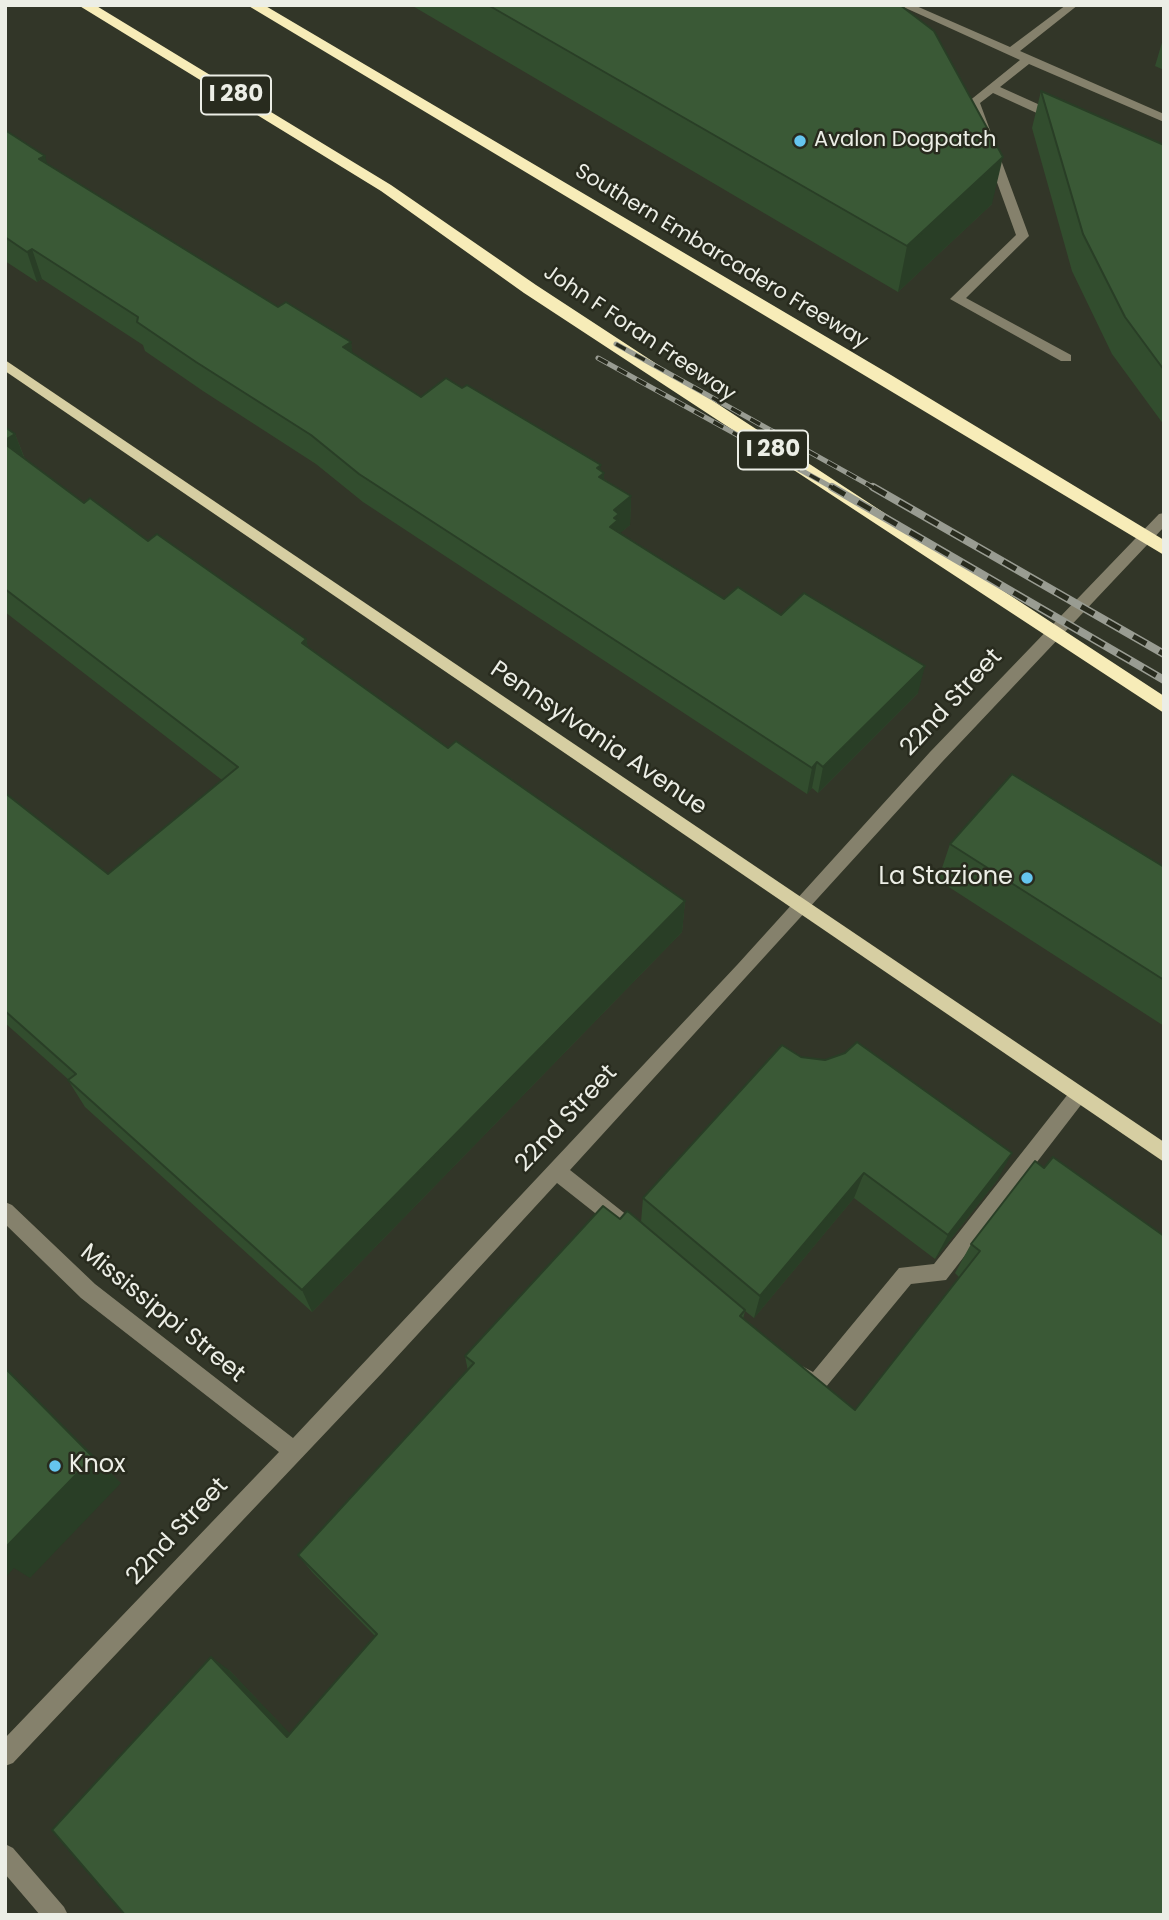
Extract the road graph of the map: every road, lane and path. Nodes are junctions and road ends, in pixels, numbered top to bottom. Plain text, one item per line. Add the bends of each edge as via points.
1 (85, 5) edge
2 (254, 5) edge
3 (904, 5) edge
4 (1073, 5) edge
5 (1011, 52) junction
6 (1028, 59) junction
7 (992, 88) junction
8 (1164, 118) edge
9 (1066, 121) edge
10 (1066, 358) dead end
11 (5, 364) edge
12 (1164, 518) edge
13 (1158, 533) edge
14 (1164, 550) edge
15 (1164, 706) edge
16 (800, 906) junction
17 (1079, 1095) junction
18 (1164, 1153) edge
19 (555, 1170) junction
20 (5, 1211) edge
21 (637, 1235) edge
22 (788, 1365) edge
23 (292, 1450) junction
24 (5, 1755) edge
25 (5, 1856) edge
26 (55, 1915) edge

1 - 15 highway, John F Foran Freeway / I 280 via 386,188 530,289
2 - 14 highway, Southern Embarcadero Freeway
3 - 5 street
4 - 5 street
5 - 6 street
6 - 7 street
6 - 8 street
7 - 9 street
7 - 10 street via 974,102 1023,236 957,299
11 - 16 main road, Pennsylvania Avenue
12 - 13 street, 22nd Street
13 - 16 street, 22nd Street via 1136,547
16 - 17 main road, Pennsylvania Avenue
16 - 19 street, 22nd Street
17 - 18 main road, Pennsylvania Avenue
17 - 22 street via 939,1273 906,1275 814,1386
19 - 21 street
19 - 23 street, 22nd Street via 376,1366
20 - 23 street, Mississippi Street via 88,1291
23 - 24 street, 22nd Street
25 - 26 street

